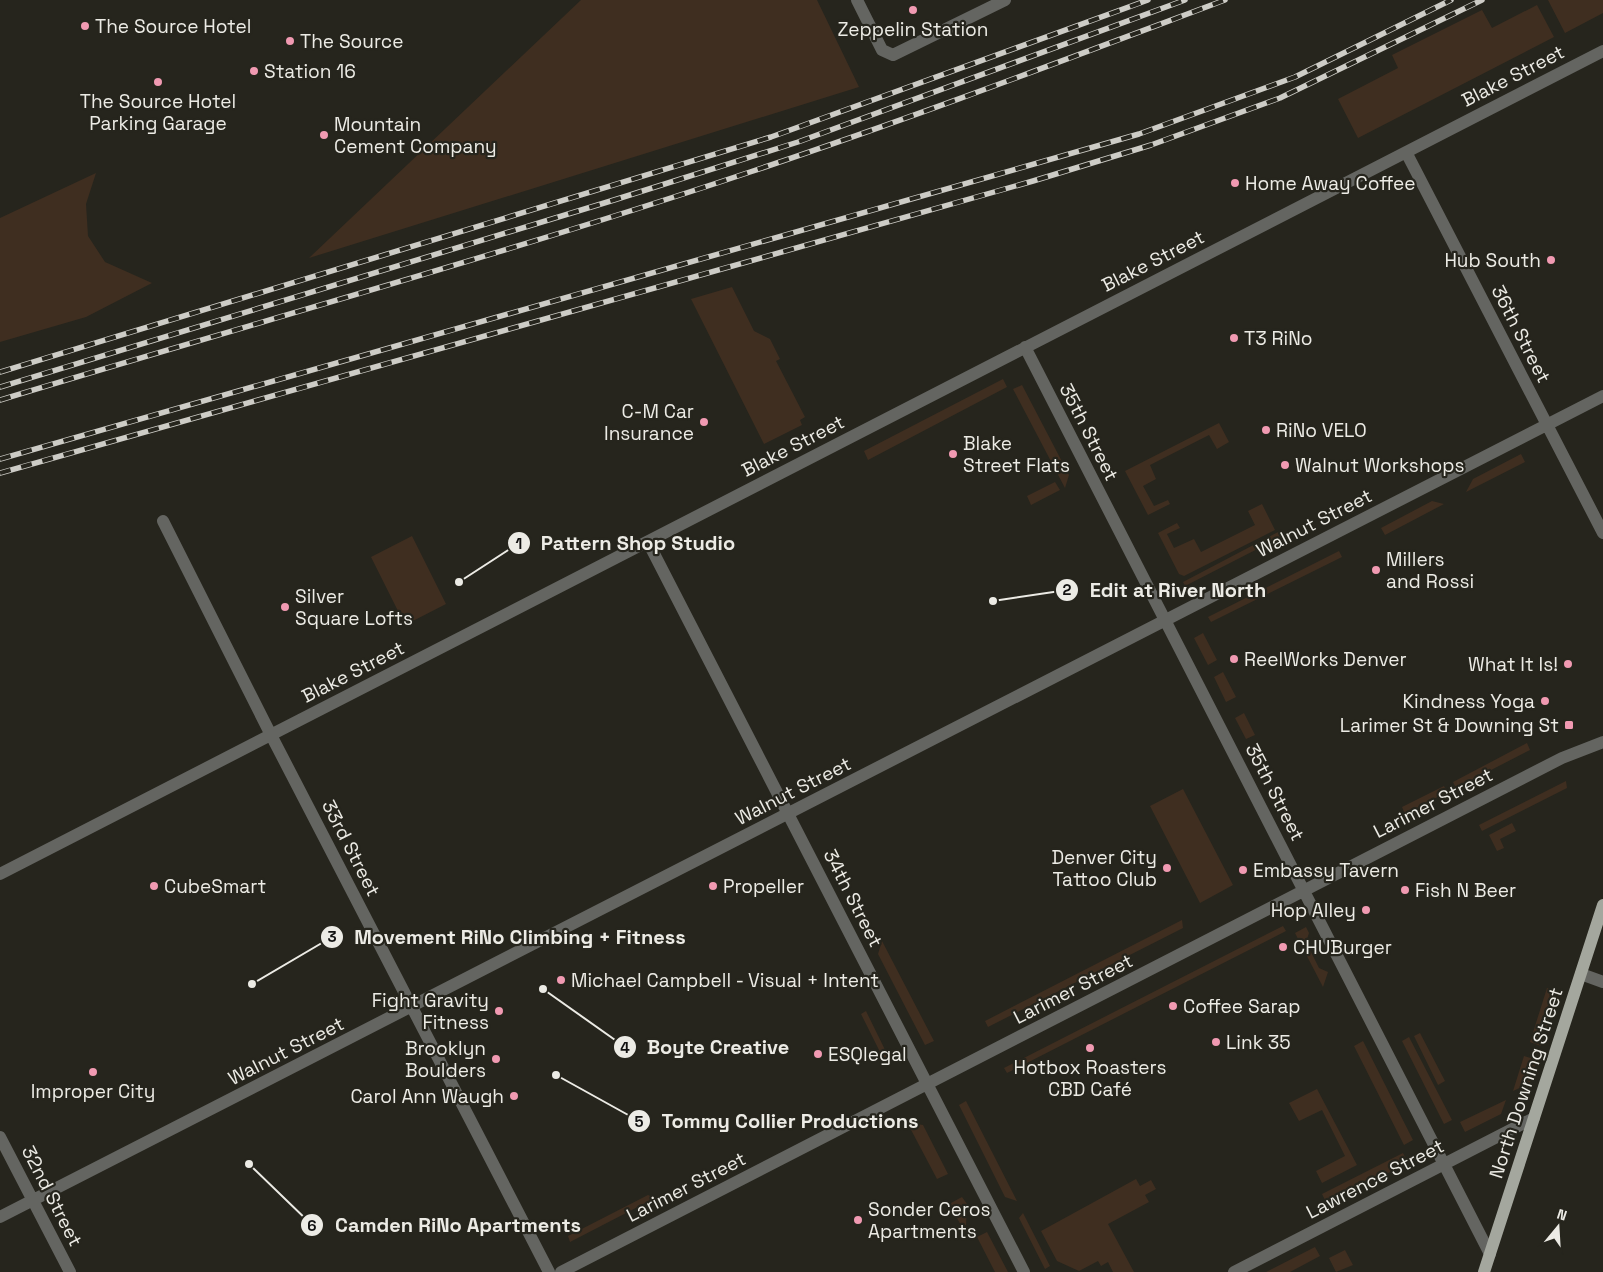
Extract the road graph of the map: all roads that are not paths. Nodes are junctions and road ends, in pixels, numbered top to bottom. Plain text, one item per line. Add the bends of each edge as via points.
1 (857, 0) edge
2 (1005, 0) edge
3 (1603, 51) edge
4 (1406, 152) junction
5 (1025, 348) junction
6 (1603, 396) edge
7 (1547, 425) junction
8 (163, 520) dead end
9 (1603, 533) edge
10 (648, 542) junction
11 (1165, 621) junction
12 (271, 735) junction
13 (1603, 742) edge
14 (788, 814) junction
15 (0, 874) edge
16 (1304, 890) junction
17 (1603, 905) edge
18 (1581, 974) junction
19 (1603, 982) edge
20 (412, 1007) junction
21 (928, 1084) junction
22 (1534, 1118) junction
23 (0, 1137) edge
24 (1444, 1164) junction
25 (33, 1201) junction
26 (0, 1217) edge
27 (1490, 1254) junction
28 (70, 1272) edge
29 (549, 1272) edge
30 (561, 1272) edge
31 (1024, 1272) edge
32 (1234, 1272) edge
33 (1484, 1272) edge

1 - 2 street via 882,50 889,54 898,54
3 - 4 street, Blake Street
4 - 5 street, Blake Street
4 - 7 street, 36th Street
5 - 10 street, Blake Street
5 - 11 street, 35th Street
6 - 7 street, Walnut Street
7 - 9 street, 36th Street
7 - 11 street, Walnut Street
8 - 12 street, 33rd Street
10 - 12 street, Blake Street
10 - 14 street, 34th Street
11 - 14 street, Walnut Street
11 - 16 street, 35th Street
12 - 15 street, Blake Street
12 - 20 street, 33rd Street
13 - 16 street, Larimer Street via 1562,758
14 - 20 street, Walnut Street
14 - 21 street, 34th Street
16 - 21 street, Larimer Street
16 - 24 street, 35th Street
17 - 18 main road, North Downing Street
18 - 19 street
18 - 22 main road, North Downing Street
20 - 25 street, Walnut Street
20 - 29 street, 33rd Street
21 - 30 street, Larimer Street
21 - 31 street, 34th Street
22 - 24 street, Lawrence Street
22 - 27 main road, North Downing Street
23 - 25 street, 32nd Street
24 - 27 street, 35th Street
24 - 32 street, Lawrence Street
25 - 26 street, Walnut Street
25 - 28 street, 32nd Street
27 - 33 main road, North Downing Street

